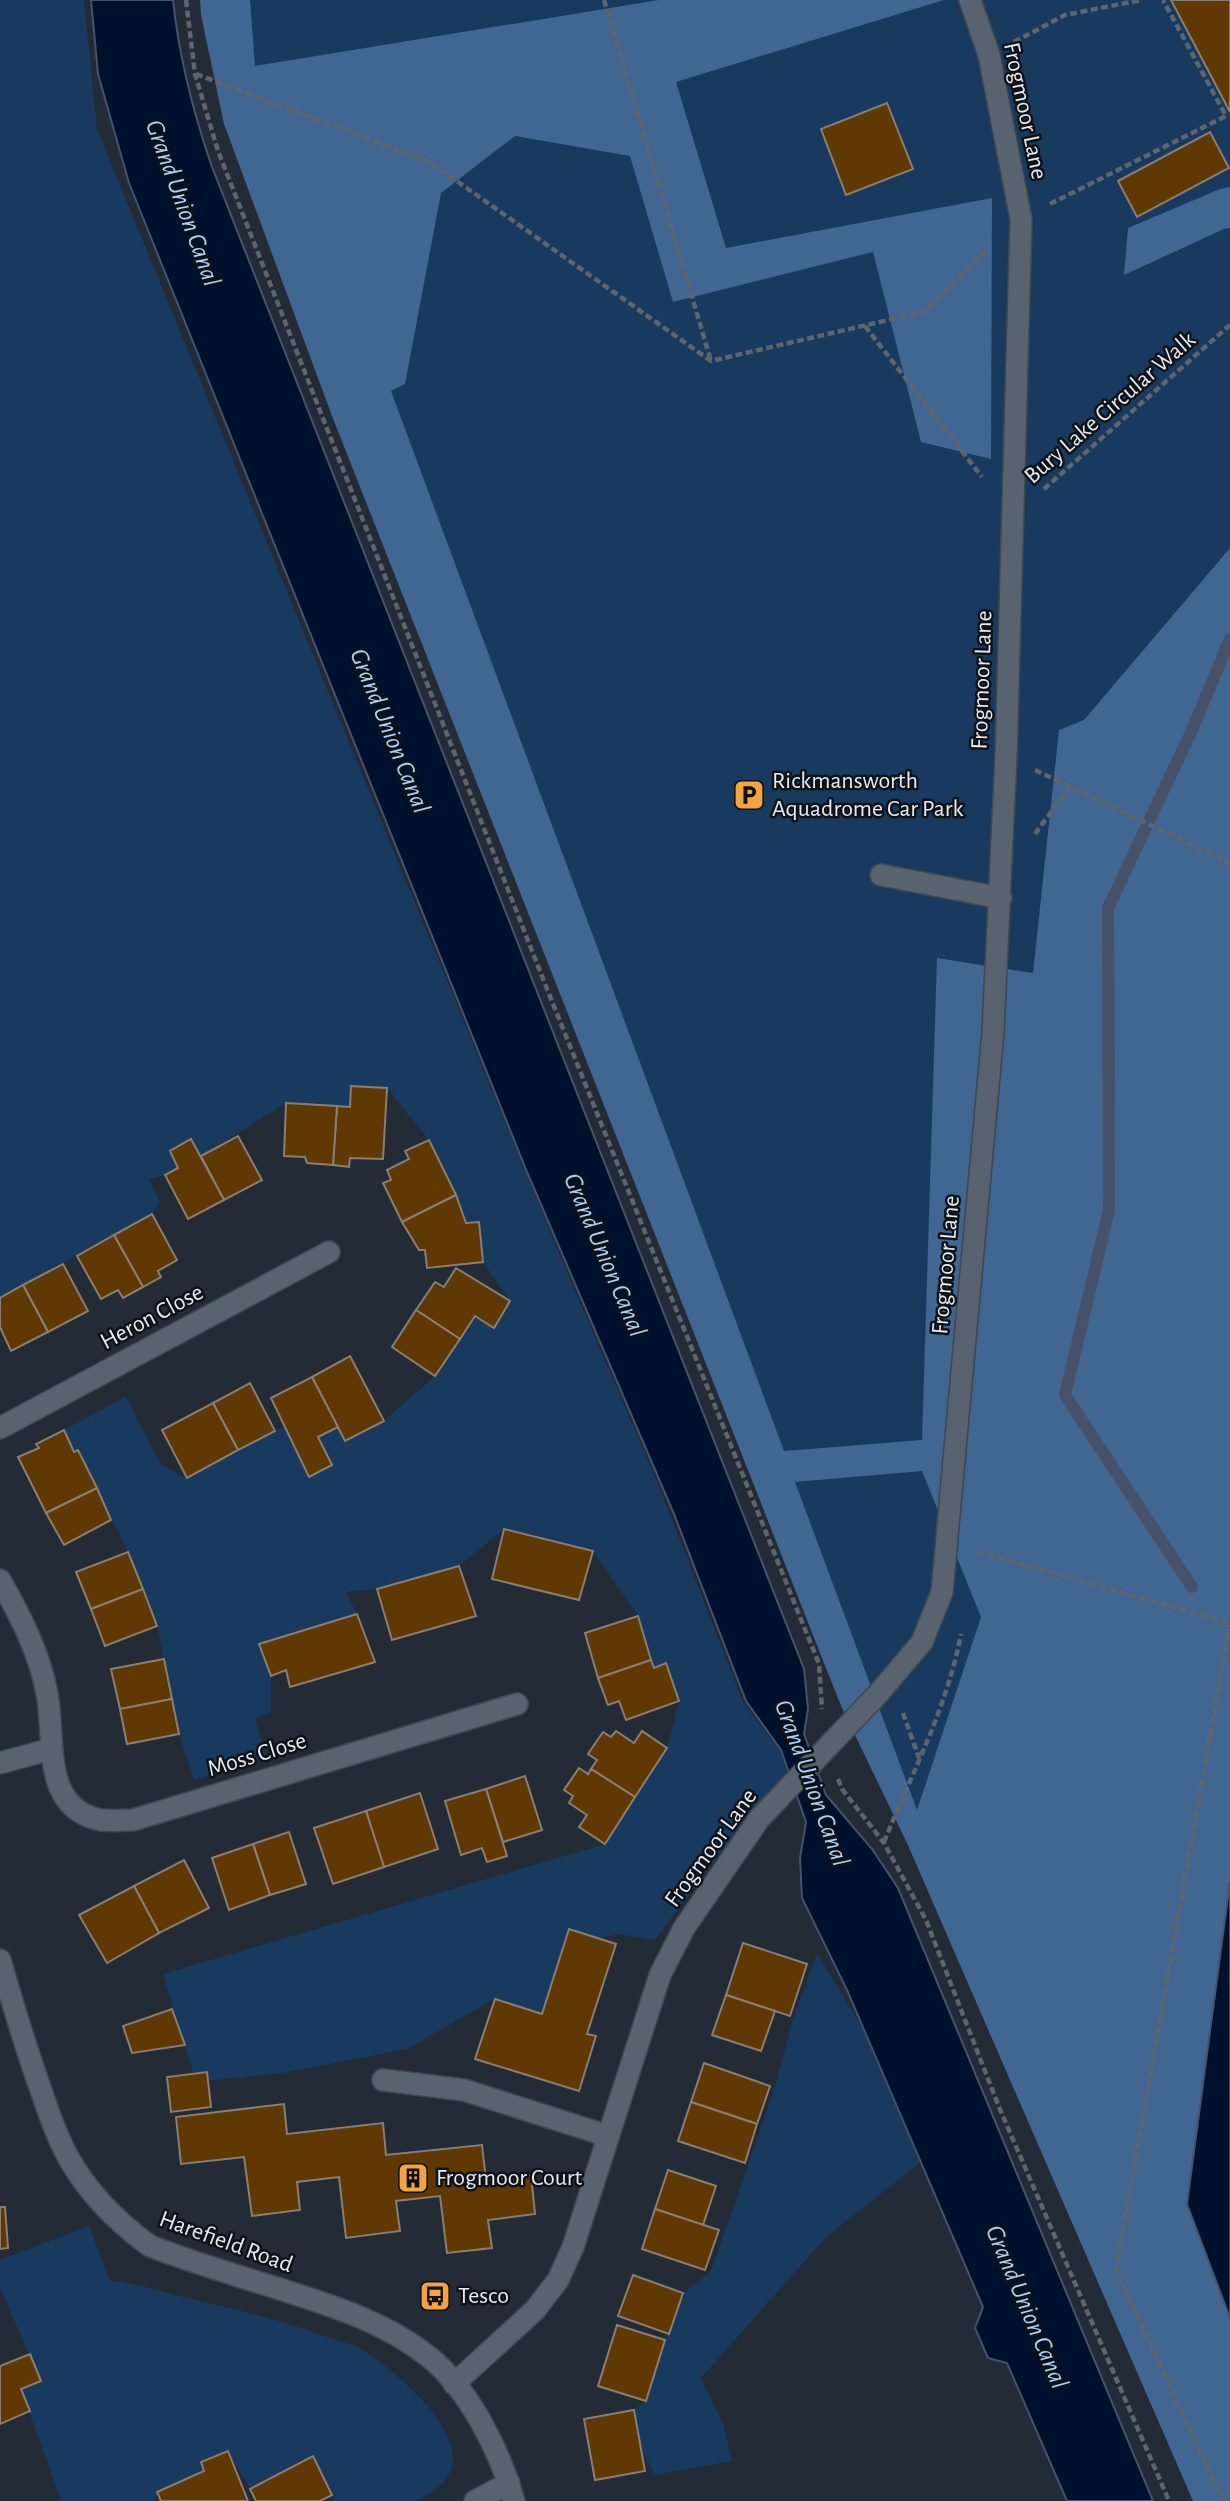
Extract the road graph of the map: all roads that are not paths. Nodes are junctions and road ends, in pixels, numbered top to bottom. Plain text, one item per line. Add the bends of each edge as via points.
1 (970, 0) edge
2 (881, 874) dead end
3 (1000, 898) junction
4 (329, 1252) dead end
5 (0, 1428) edge
6 (0, 1580) edge
7 (517, 1703) dead end
8 (51, 1749) junction
9 (0, 1763) edge
10 (0, 1960) edge
11 (383, 2080) dead end
12 (608, 2136) junction
13 (454, 2384) junction
14 (511, 2492) edge
15 (475, 2501) edge

1 - 3 street, Frogmoor Lane via 989,55 1021,219
2 - 3 street
3 - 12 street, Frogmoor Lane, bridge via 993,1032 942,1592 922,1642 759,1819 684,1928 660,1975
4 - 5 street, Heron Close
6 - 8 street via 29,1636 48,1694
7 - 8 street, Moss Close via 133,1820 101,1820 76,1811 60,1790
8 - 9 street
10 - 13 street, Harefield Road via 24,2043 68,2157 95,2198 124,2227 150,2246 360,2316 429,2357
11 - 12 street via 464,2090
12 - 13 street, Frogmoor Lane via 558,2280 535,2310
13 - 14 street, Harefield Road via 497,2451
14 - 15 street

